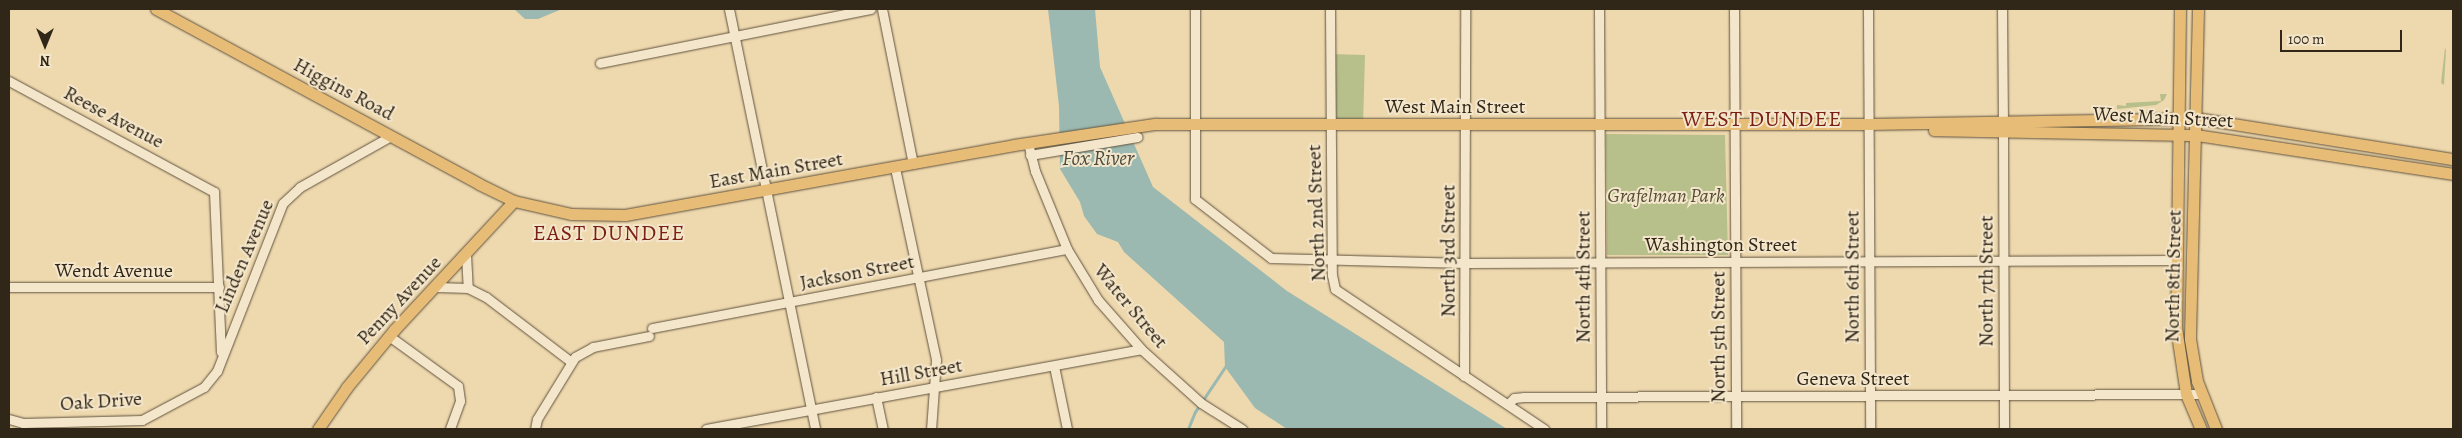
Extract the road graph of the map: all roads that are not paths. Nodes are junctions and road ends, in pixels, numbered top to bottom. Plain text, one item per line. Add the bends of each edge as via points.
1 (156, 9) edge
2 (729, 9) edge
3 (871, 9) edge
4 (882, 9) edge
5 (1196, 9) edge
6 (1330, 9) edge
7 (1465, 9) edge
8 (1599, 9) edge
9 (1734, 9) edge
10 (1868, 9) edge
11 (2002, 9) edge
12 (2180, 9) edge
13 (2198, 9) edge
14 (734, 36) junction
15 (600, 63) dead end
16 (9, 81) edge
17 (2178, 118) junction
18 (2196, 118) junction
19 (1194, 124) junction
20 (1330, 124) junction
21 (1734, 124) junction
22 (1868, 124) junction
23 (1466, 125) junction
24 (1600, 125) junction
25 (2003, 127) junction
26 (2178, 134) junction
27 (2196, 135) junction
28 (391, 136) junction
29 (1137, 137) dead end
30 (1044, 140) joint
31 (1028, 143) junction
32 (1030, 155) junction
33 (2453, 159) edge
34 (912, 164) junction
35 (895, 168) junction
36 (2453, 174) edge
37 (764, 191) junction
38 (514, 201) junction
39 (1067, 249) junction
40 (466, 254) junction
41 (1332, 260) junction
42 (2176, 260) junction
43 (1869, 261) junction
44 (2003, 261) junction
45 (1600, 262) junction
46 (1735, 262) junction
47 (1466, 263) junction
48 (919, 278) junction
49 (9, 287) edge
50 (219, 287) junction
51 (437, 287) junction
52 (468, 288) junction
53 (788, 303) junction
54 (389, 336) junction
55 (1141, 349) junction
56 (222, 357) junction
57 (570, 361) junction
58 (1054, 366) junction
59 (1464, 376) junction
60 (936, 387) junction
61 (2186, 394) junction
62 (2200, 394) junction
63 (1870, 395) junction
64 (2004, 395) junction
65 (1736, 396) junction
66 (876, 397) junction
67 (1601, 397) junction
68 (1508, 404) junction
69 (810, 410) junction
70 (145, 419) junction
71 (13, 424) edge
72 (147, 429) edge
73 (318, 429) edge
74 (450, 429) edge
75 (535, 429) edge
76 (706, 429) edge
77 (815, 429) edge
78 (883, 429) edge
79 (932, 429) edge
80 (1067, 429) edge
81 (1242, 429) edge
82 (1544, 429) edge
83 (1601, 429) edge
84 (1736, 429) edge
85 (1870, 429) edge
86 (2004, 429) edge
87 (2201, 429) edge
88 (2216, 429) edge

1 - 28 main road, Higgins Road
2 - 14 street
3 - 14 street
4 - 34 street
5 - 19 street
6 - 20 street, North 2nd Street
7 - 23 street, North 3rd Street
8 - 24 street, North 4th Street
9 - 21 street, North 5th Street
10 - 22 street, North 6th Street
11 - 25 street, North 7th Street
12 - 17 main road, North 8th Street
13 - 18 main road, North 8th Street
14 - 15 street
14 - 37 street
16 - 50 street, Reese Avenue via 214,191 217,199
17 - 18 main road, West Main Street
17 - 25 main road, West Main Street
17 - 26 main road, North 8th Street
18 - 27 main road, North 8th Street
18 - 33 main road, West Main Street
19 - 20 main road, West Main Street
19 - 30 main road, West Main Street via 1138,125
19 - 41 street, Washington Street via 1196,201 1266,256
20 - 23 main road, West Main Street
20 - 41 street, North 2nd Street
21 - 22 main road, West Main Street
21 - 24 main road, West Main Street
21 - 46 street, North 5th Street
22 - 25 main road, West Main Street
22 - 43 street, North 6th Street
23 - 24 main road, West Main Street
23 - 47 street, North 3rd Street
24 - 45 street, North 4th Street
25 - 26 main road, West Main Street
25 - 44 street, North 7th Street
26 - 27 main road, West Main Street
26 - 42 main road, North 8th Street
27 - 36 main road, West Main Street
27 - 62 main road, North 8th Street via 2189,328
28 - 38 main road, Higgins Road
28 - 56 street, Linden Avenue via 300,188 283,203
29 - 32 street
30 - 31 main road, East Main Street
31 - 32 street, Water Street
31 - 34 main road, East Main Street
32 - 39 street, Water Street
34 - 35 main road, East Main Street
35 - 37 main road, East Main Street
35 - 48 street
37 - 38 main road, East Main Street via 616,216 562,213
37 - 53 street
38 - 40 main road, Penny Avenue
39 - 48 street, Jackson Street
39 - 55 street, Water Street via 1098,300
40 - 51 main road, Penny Avenue
40 - 52 street
41 - 47 street, Washington Street
41 - 59 street, North 2nd Street via 1332,283 1343,298
42 - 44 street, Washington Street
42 - 61 main road, North 8th Street via 2176,327
43 - 44 street, Washington Street
43 - 46 street, Washington Street
43 - 63 street, North 6th Street
44 - 64 street, North 7th Street
45 - 46 street, Washington Street
45 - 47 street, Washington Street
45 - 67 street, North 4th Street
46 - 65 street, North 5th Street
47 - 59 street, North 3rd Street
48 - 53 street, Jackson Street
48 - 60 street via 935,352
49 - 50 street, Wendt Avenue
50 - 56 street
51 - 52 street
51 - 54 main road, Penny Avenue
52 - 57 street via 501,307
53 - 57 street, Jackson Street via 593,347
53 - 69 street
54 - 73 main road, Penny Avenue
54 - 74 street via 458,386 460,402
55 - 58 street, Hill Street
55 - 81 street, Water Street via 1195,398
56 - 70 street, Oak Drive via 214,377 204,387
57 - 75 street
58 - 60 street, Hill Street
58 - 80 street
59 - 68 street
60 - 66 street, Hill Street
60 - 79 street
61 - 62 street, Geneva Street
61 - 64 street, Geneva Street
61 - 87 main road, North 8th Street
62 - 88 main road, North 8th Street
63 - 64 street, Geneva Street
63 - 65 street, Geneva Street
63 - 85 street, North 6th Street
64 - 86 street, North 7th Street
65 - 67 street, Geneva Street
65 - 84 street, North 5th Street
66 - 69 street, Hill Street
66 - 78 street
67 - 68 street, Geneva Street via 1521,397
67 - 83 street, North 4th Street
68 - 82 street
69 - 76 street, Hill Street
69 - 77 street
70 - 71 street, Oak Drive
70 - 72 street

